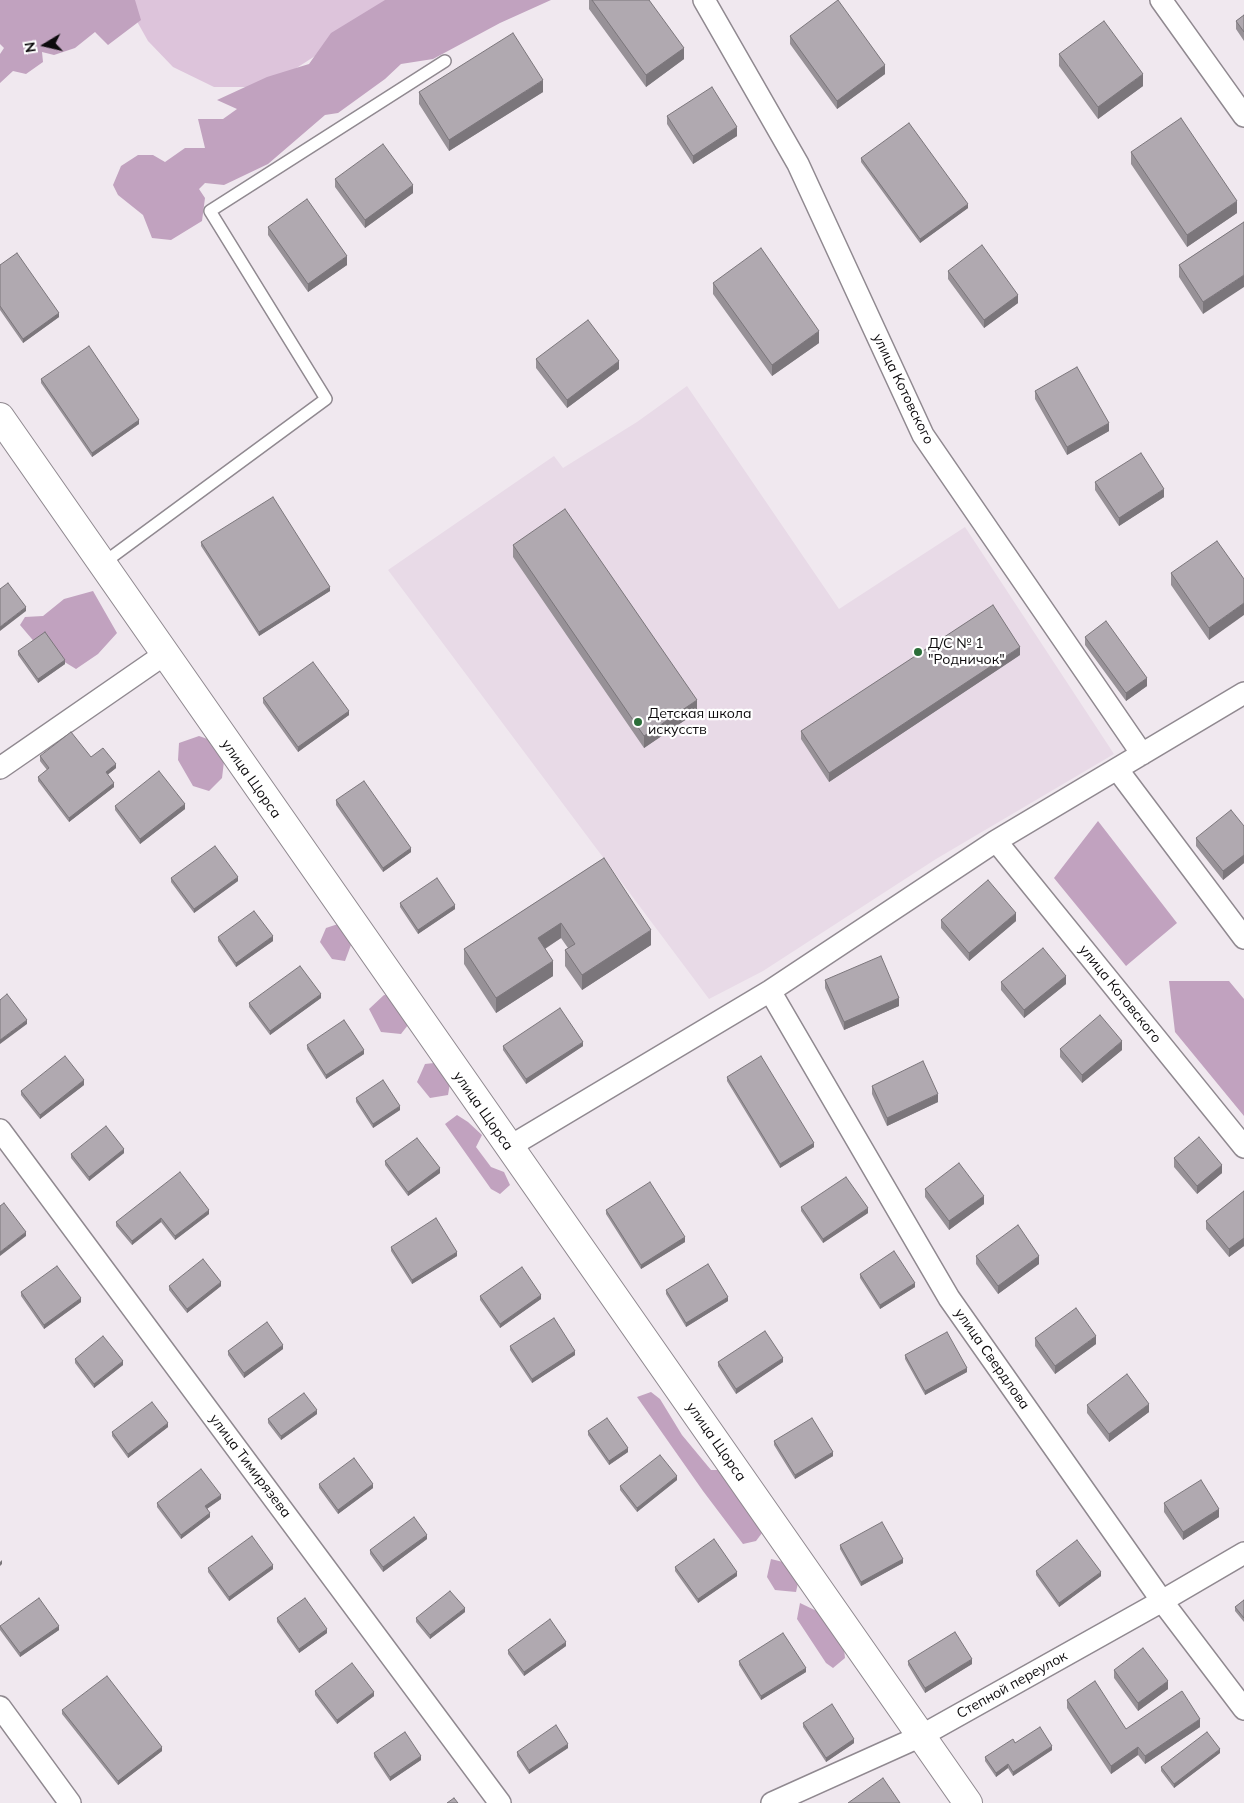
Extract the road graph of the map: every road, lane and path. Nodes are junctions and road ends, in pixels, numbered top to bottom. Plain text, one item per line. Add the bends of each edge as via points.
1 (704, 0) edge
2 (1161, 0) edge
3 (445, 61) dead end
4 (1244, 116) edge
5 (0, 417) edge
6 (102, 564) junction
7 (165, 654) junction
8 (1244, 693) edge
9 (1142, 754) junction
10 (0, 768) edge
11 (1117, 769) junction
12 (996, 841) junction
13 (1244, 938) edge
14 (770, 991) junction
15 (0, 1130) edge
16 (1244, 1146) edge
17 (509, 1147) junction
18 (1244, 1553) edge
19 (1162, 1601) junction
20 (0, 1707) edge
21 (1244, 1708) edge
22 (921, 1736) junction
23 (70, 1803) edge
24 (500, 1803) edge
25 (772, 1803) edge
26 (968, 1803) edge

1 - 9 street, улица Котовского via 798,164 923,435
2 - 4 street
3 - 6 lane via 210,211 326,399
5 - 6 street, улица Щорса
6 - 7 street, улица Щорса
7 - 10 street
7 - 17 street, улица Щорса
8 - 9 street
9 - 11 street
11 - 12 street
11 - 13 street
12 - 14 street
12 - 16 street, улица Котовского
14 - 17 street
14 - 19 street, улица Свердлова via 949,1298
15 - 24 street, улица Тимирязева
17 - 22 street, улица Щорса
18 - 19 street, Степной переулок
19 - 21 street, улица Свердлова
19 - 22 street, Степной переулок
20 - 23 street
22 - 25 street, Степной переулок
22 - 26 street, улица Щорса

